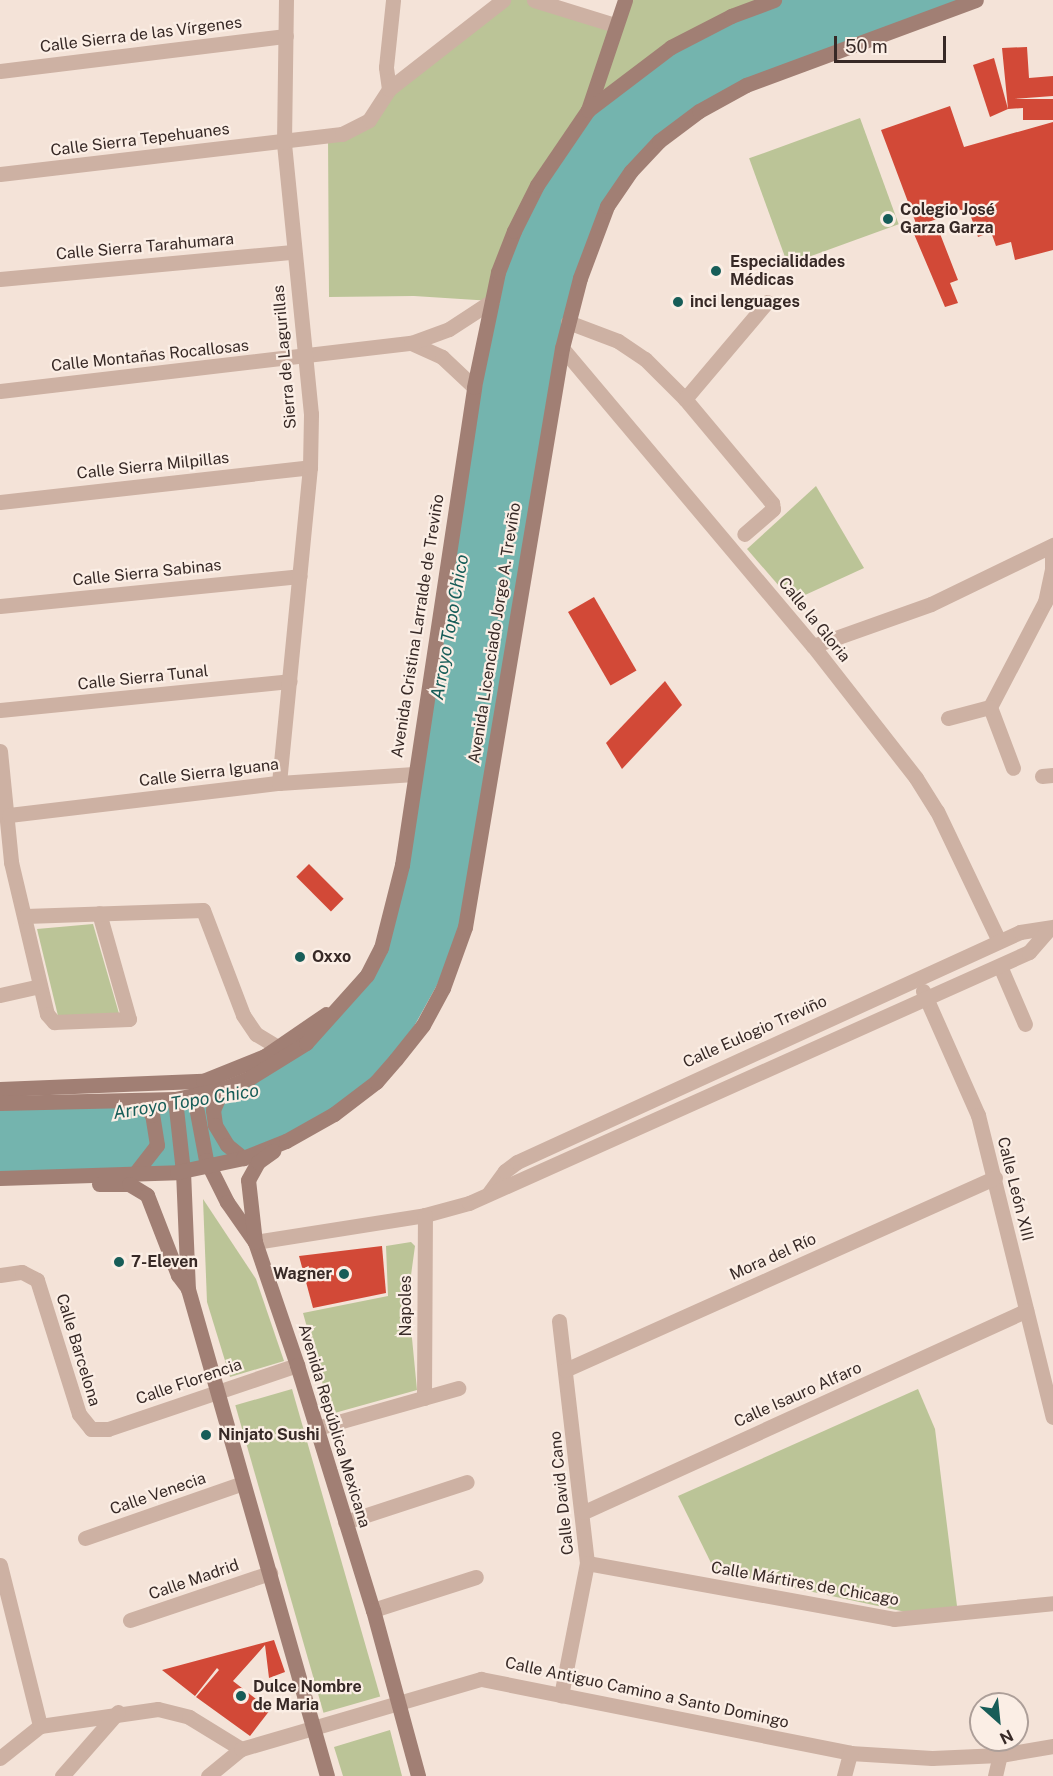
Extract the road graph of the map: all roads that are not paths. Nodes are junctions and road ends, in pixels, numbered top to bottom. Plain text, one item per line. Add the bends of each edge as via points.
1 (286, 0) edge
2 (393, 0) edge
3 (503, 0) edge
4 (534, 0) edge
5 (625, 0) edge
6 (774, 0) edge
7 (976, 0) edge
8 (615, 25) junction
9 (286, 36) junction
10 (0, 71) edge
11 (389, 89) junction
12 (588, 110) junction
13 (284, 142) junction
14 (0, 174) edge
15 (293, 252) junction
16 (0, 279) edge
17 (492, 302) junction
18 (767, 302) dead end
19 (568, 322) junction
20 (411, 343) junction
21 (562, 348) junction
22 (305, 356) junction
23 (474, 387) junction
24 (0, 391) edge
25 (685, 399) junction
26 (310, 467) junction
27 (0, 502) edge
28 (744, 534) dead end
29 (1052, 546) edge
30 (298, 576) junction
31 (0, 606) edge
32 (813, 646) junction
33 (290, 681) junction
34 (990, 707) junction
35 (0, 710) edge
36 (948, 718) dead end
37 (0, 751) edge
38 (1014, 768) dead end
39 (414, 774) junction
40 (279, 783) junction
41 (9, 816) junction
42 (6, 863) edge
43 (99, 913) junction
44 (25, 916) junction
45 (1051, 928) edge
46 (999, 941) junction
47 (1000, 966) junction
48 (917, 979) junction
49 (40, 986) junction
50 (0, 995) edge
51 (351, 997) junction
52 (927, 998) junction
53 (1024, 1023) dead end
54 (279, 1048) junction
55 (701, 1076) junction
56 (0, 1089) edge
57 (220, 1094) junction
58 (711, 1097) junction
59 (195, 1100) junction
60 (0, 1103) edge
61 (175, 1104) junction
62 (144, 1105) junction
63 (286, 1141) junction
64 (243, 1158) junction
65 (206, 1160) junction
66 (182, 1164) junction
67 (141, 1168) junction
68 (77, 1176) junction
69 (0, 1178) edge
70 (995, 1178) junction
71 (489, 1193) junction
72 (425, 1215) junction
73 (255, 1242) junction
74 (0, 1275) edge
75 (188, 1289) junction
76 (1026, 1311) junction
77 (559, 1321) dead end
78 (297, 1365) junction
79 (565, 1370) junction
80 (458, 1388) dead end
81 (215, 1390) junction
82 (424, 1398) junction
83 (1053, 1417) edge
84 (317, 1428) junction
85 (92, 1429) joint
86 (467, 1482) dead end
87 (243, 1483) junction
88 (584, 1512) junction
89 (345, 1522) junction
90 (85, 1538) dead end
91 (587, 1563) junction
92 (0, 1565) edge
93 (270, 1573) junction
94 (476, 1577) dead end
95 (1053, 1603) edge
96 (372, 1610) junction
97 (130, 1620) dead end
98 (561, 1695) junction
99 (398, 1706) junction
100 (118, 1712) junction
101 (40, 1726) junction
102 (315, 1730) junction
103 (1053, 1746) edge
104 (241, 1749) junction
105 (850, 1754) junction
106 (1000, 1755) junction
107 (0, 1758) edge
108 (62, 1776) edge
109 (208, 1776) edge
110 (327, 1776) edge
111 (418, 1776) edge
112 (844, 1776) edge
113 (995, 1776) edge

1 - 9 street, Sierra de Lagurillas
2 - 11 street via 386,67
3 - 11 street
4 - 8 street
5 - 8 main road
6 - 12 main road, Avenida Cristina Larralde de Treviño via 731,16 671,47
7 - 19 main road, Avenida Licenciado Jorge A. Treviño via 746,85 699,111 659,141 631,171 607,206 593,237
8 - 12 main road
9 - 10 street, Calle Sierra de las Vírgenes
9 - 13 street, Sierra de Lagurillas
11 - 13 street, Calle Sierra Tepehuanes via 374,115 362,125 342,134
12 - 17 main road, Avenida Cristina Larralde de Treviño via 555,156 513,231
13 - 14 street, Calle Sierra Tepehuanes
13 - 15 street, Sierra de Lagurillas
15 - 16 street, Calle Sierra Tarahumara
15 - 22 street, Sierra de Lagurillas
17 - 20 street, Calle Montañas Rocallosas via 449,329
17 - 23 main road, Avenida Cristina Larralde de Treviño
18 - 25 street
19 - 21 main road, Avenida Licenciado Jorge A. Treviño
19 - 25 street via 632,348
20 - 22 street, Calle Montañas Rocallosas
20 - 23 street via 442,357
21 - 32 street, Calle la Gloria
21 - 63 main road, Avenida Licenciado Jorge A. Treviño via 517,601 474,891 455,957 423,1024 376,1082 334,1114
22 - 24 street, Calle Montañas Rocallosas
22 - 26 street, Sierra de Lagurillas
23 - 39 main road, Avenida Cristina Larralde de Treviño
25 - 28 street via 774,506
26 - 27 street, Calle Sierra Milpillas
26 - 30 street, Sierra de Lagurillas
29 - 32 street via 931,604
29 - 34 street via 1045,602
30 - 31 street, Calle Sierra Sabinas
30 - 33 street, Sierra de Lagurillas
32 - 46 street, Calle la Gloria via 931,799
33 - 35 street, Calle Sierra Tunal
33 - 40 street, Sierra de Lagurillas
34 - 36 street
34 - 38 street
37 - 41 street
39 - 40 street, Calle Sierra Iguana
39 - 51 main road, Avenida Cristina Larralde de Treviño via 391,916 375,960
40 - 41 street, Calle Sierra Iguana
41 - 42 street
42 - 44 street
43 - 44 street
43 - 49 street via 129,1019 54,1022 47,1014
43 - 54 street via 203,910 243,1015 256,1034
44 - 49 street
45 - 46 street, Calle Eulogio Treviño via 1027,930
45 - 47 street, Calle Eulogio Treviño via 1035,948
46 - 48 street, Calle Eulogio Treviño
47 - 52 street, Calle Eulogio Treviño
47 - 53 street
48 - 52 street, Calle León XIII
48 - 55 street, Calle Eulogio Treviño
49 - 50 street
51 - 54 main road
51 - 57 main road, Avenida Cristina Larralde de Treviño via 321,1031 292,1054
52 - 58 street, Calle Eulogio Treviño
52 - 70 street, Calle León XIII via 969,1091
54 - 56 main road via 228,1074 180,1085
55 - 58 street
55 - 71 street, Calle Eulogio Treviño via 517,1162
57 - 59 main road, Avenida Cristina Larralde de Treviño
57 - 64 main road via 215,1125 227,1145
58 - 71 street, Calle Eulogio Treviño
59 - 61 main road, Avenida Cristina Larralde de Treviño
59 - 65 main road, Avenida República Mexicana
60 - 62 main road, Avenida Cristina Larralde de Treviño
61 - 62 main road, Avenida Cristina Larralde de Treviño
61 - 66 main road
62 - 67 main road via 156,1125 157,1145
63 - 64 main road, Avenida Licenciado Jorge A. Treviño
63 - 73 main road via 258,1162 250,1174
64 - 65 main road, Avenida Licenciado Jorge A. Treviño
65 - 66 main road, Avenida Licenciado Jorge A. Treviño
65 - 73 main road, Avenida República Mexicana
66 - 67 main road, Avenida Licenciado Jorge A. Treviño
66 - 75 main road
67 - 68 main road, Avenida Licenciado Jorge A. Treviño
68 - 69 main road, Avenida Licenciado Jorge A. Treviño
68 - 75 main road via 98,1184 129,1184 147,1195 178,1275
70 - 76 street, Calle León XIII
70 - 79 street, Mora del Río
71 - 72 street, Calle Eulogio Treviño
72 - 73 street, Calle Eulogio Treviño
72 - 82 street, Napoles
73 - 78 main road, Avenida República Mexicana
74 - 85 street, Calle Barcelona via 22,1272 37,1280 79,1414
75 - 81 main road
76 - 83 street, Calle León XIII
76 - 88 street, Calle Isauro Alfaro
77 - 79 street, Calle David Cano
78 - 81 street, Calle Florencia
78 - 84 main road, Avenida República Mexicana
79 - 88 street, Calle David Cano
80 - 82 street
81 - 85 street, Calle Florencia via 108,1429
81 - 87 main road
82 - 84 street
84 - 89 main road, Avenida República Mexicana
86 - 89 street
87 - 90 street, Calle Venecia
87 - 93 main road
88 - 91 street, Calle David Cano
89 - 96 main road, Avenida República Mexicana
91 - 95 street, Calle Mártires de Chicago via 894,1620
91 - 98 street, Calle David Cano
92 - 101 street
93 - 97 street, Calle Madrid
93 - 102 main road
94 - 96 street
96 - 99 main road, Avenida República Mexicana
98 - 99 street, Calle Antiguo Camino a Santo Domingo via 481,1679
98 - 105 street, Calle Antiguo Camino a Santo Domingo
99 - 102 street, Calle Antiguo Camino a Santo Domingo
99 - 111 main road, Avenida República Mexicana
100 - 101 street
100 - 104 street via 174,1711
100 - 108 street
101 - 107 street
102 - 104 street, Calle Antiguo Camino a Santo Domingo
102 - 110 main road
103 - 106 street, Calle Antiguo Camino a Santo Domingo
104 - 109 street, Calle Antiguo Camino a Santo Domingo
105 - 106 street, Calle Antiguo Camino a Santo Domingo via 932,1758
105 - 112 street
106 - 113 street

